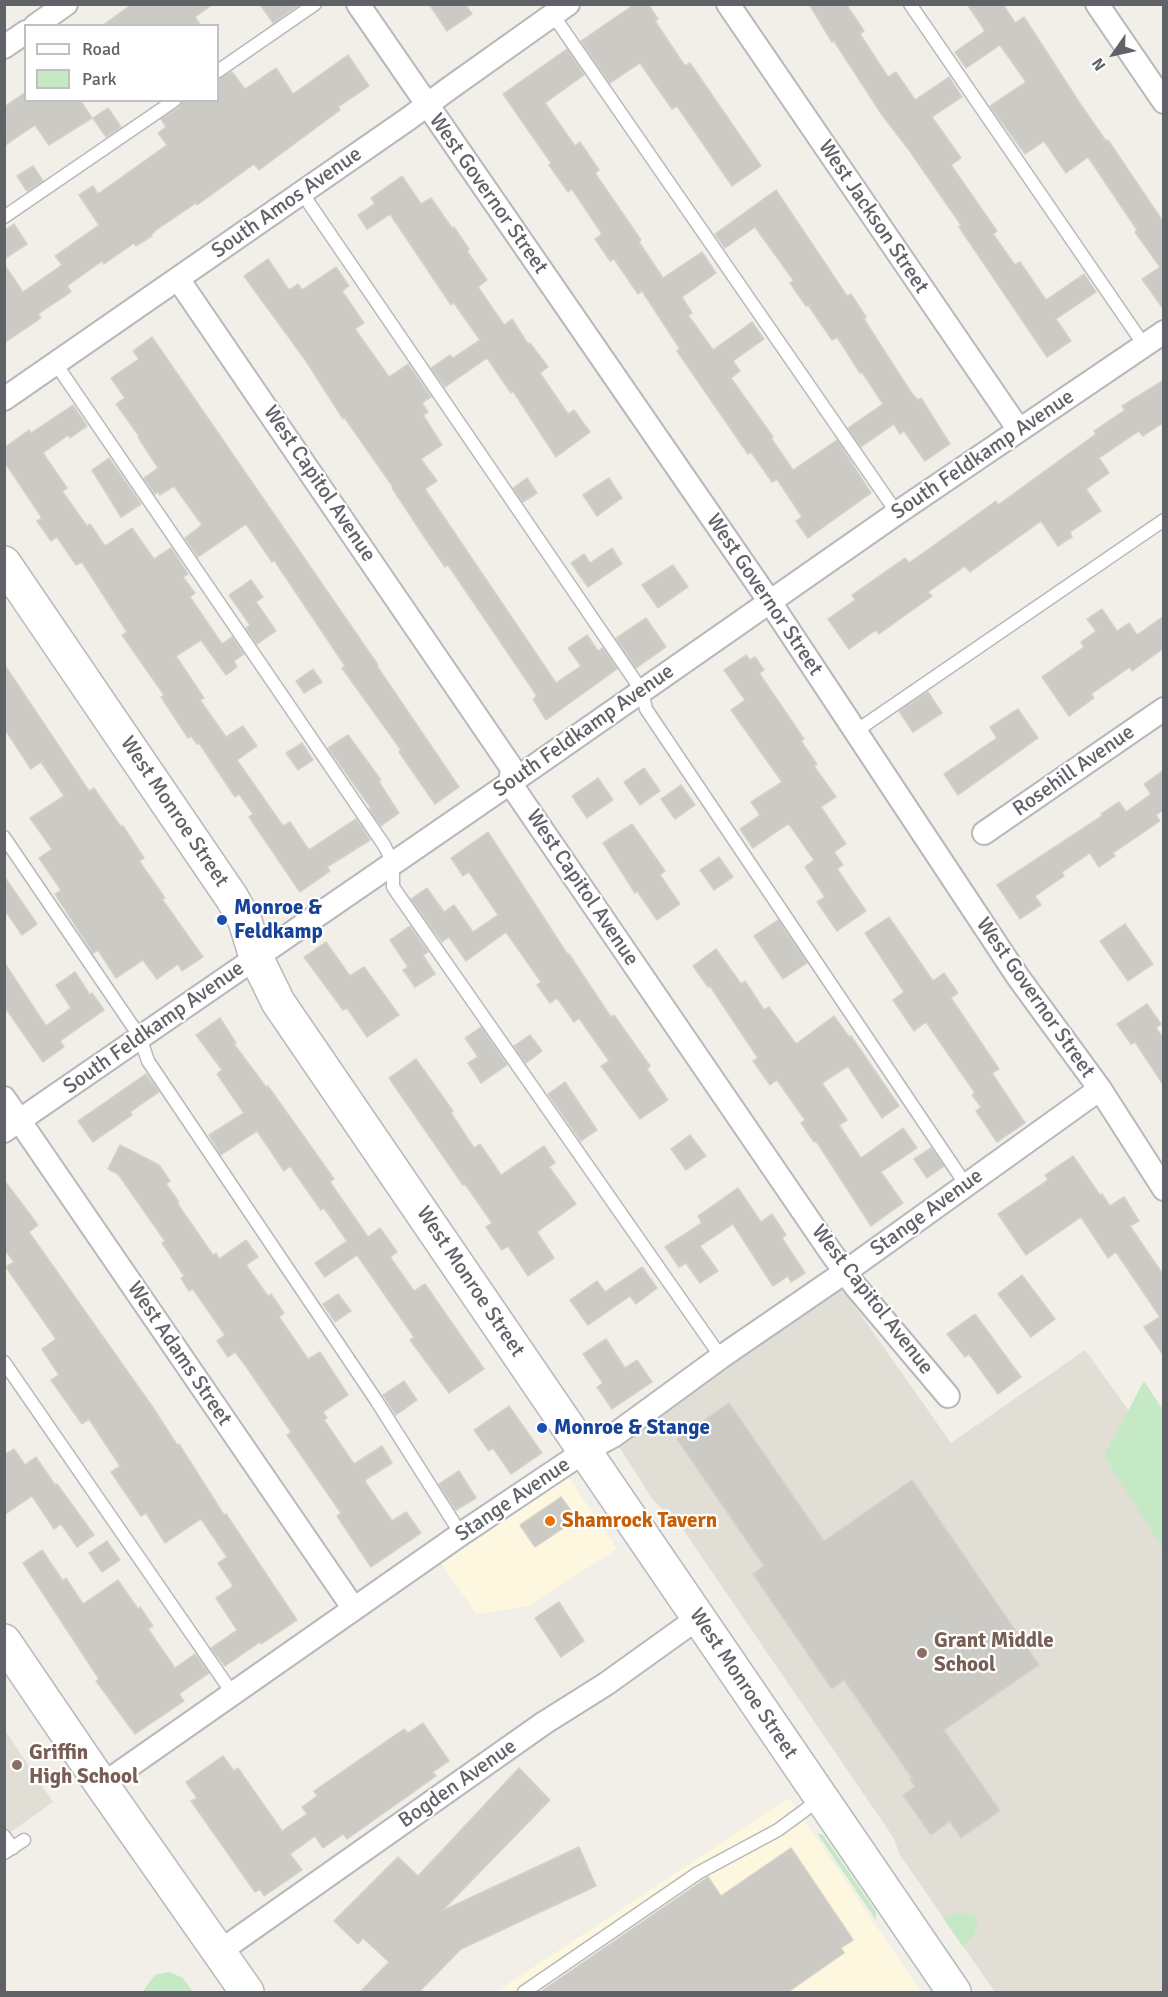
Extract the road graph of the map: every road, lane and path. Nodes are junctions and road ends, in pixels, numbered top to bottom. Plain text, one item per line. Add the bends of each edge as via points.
1 (66, 4) edge
2 (315, 4) edge
3 (358, 4) edge
4 (728, 4) edge
5 (910, 4) edge
6 (1097, 4) edge
7 (560, 10) edge
8 (38, 24) edge
9 (24, 33) edge
10 (4, 47) edge
11 (219, 70) edge
12 (172, 102) edge
13 (1164, 102) edge
14 (427, 105) junction
15 (302, 193) junction
16 (4, 217) edge
17 (178, 279) junction
18 (1164, 332) edge
19 (1144, 345) junction
20 (56, 364) junction
21 (4, 399) edge
22 (1019, 430) junction
23 (897, 513) junction
24 (1164, 520) edge
25 (4, 563) edge
26 (770, 602) junction
27 (642, 691) junction
28 (1164, 709) edge
29 (856, 731) junction
30 (510, 783) junction
31 (984, 834) dead end
32 (4, 837) edge
33 (393, 863) junction
34 (256, 957) junction
35 (140, 1037) junction
36 (1100, 1089) junction
37 (4, 1098) edge
38 (12, 1126) edge
39 (966, 1185) junction
40 (1164, 1189) edge
41 (845, 1272) junction
42 (721, 1357) junction
43 (4, 1362) edge
44 (948, 1396) dead end
45 (585, 1451) junction
46 (461, 1534) junction
47 (354, 1609) junction
48 (698, 1618) junction
49 (4, 1641) edge
50 (234, 1694) junction
51 (102, 1785) junction
52 (821, 1799) junction
53 (4, 1836) edge
54 (24, 1840) dead end
55 (9, 1851) edge
56 (219, 1952) junction
57 (247, 1992) edge
58 (524, 1992) edge
59 (954, 1992) edge

1 - 8 street
2 - 11 lane
3 - 14 street, West Governor Street
4 - 22 street, West Jackson Street
5 - 19 lane
6 - 13 street
7 - 14 street, South Amos Avenue
7 - 23 lane
9 - 10 street
12 - 16 lane
14 - 15 street, South Amos Avenue
14 - 26 street, West Governor Street
15 - 17 street, South Amos Avenue
15 - 27 lane
17 - 20 street, South Amos Avenue
17 - 30 street, West Capitol Avenue via 509,764
18 - 19 street, South Feldkamp Avenue
19 - 22 street, South Feldkamp Avenue
20 - 21 street, South Amos Avenue
20 - 33 lane
22 - 23 street, South Feldkamp Avenue
23 - 26 street, South Feldkamp Avenue
24 - 29 lane
25 - 34 street, West Monroe Street via 232,898 245,921
26 - 27 street, South Feldkamp Avenue
26 - 29 street, West Governor Street
27 - 30 street, South Feldkamp Avenue
27 - 39 lane via 646,709
28 - 31 street, Rosehill Avenue
29 - 36 street, West Governor Street via 1018,977
30 - 33 street, South Feldkamp Avenue
30 - 41 street, West Capitol Avenue
32 - 35 lane
33 - 34 street, South Feldkamp Avenue
33 - 42 lane via 393,887
34 - 35 street, South Feldkamp Avenue
34 - 45 street, West Monroe Street via 278,1002
35 - 38 street, South Feldkamp Avenue
35 - 46 lane via 148,1061 376,1400
36 - 39 street, Stange Avenue
36 - 40 street, West Governor Street
37 - 38 street, West Adams Street
38 - 47 street, West Adams Street
39 - 41 street, Stange Avenue
41 - 42 street, Stange Avenue
41 - 44 street, West Capitol Avenue
42 - 45 street, Stange Avenue via 613,1436
43 - 50 lane
45 - 46 street, Stange Avenue
45 - 48 street, West Monroe Street
46 - 47 street, Stange Avenue
47 - 50 street, Stange Avenue
48 - 52 street, West Monroe Street
48 - 56 street, Bogden Avenue
49 - 51 street
50 - 51 street, Stange Avenue
51 - 56 street
52 - 58 lane via 778,1830 698,1873
52 - 59 street, West Monroe Street
53 - 55 lane
54 - 55 lane
56 - 57 street

